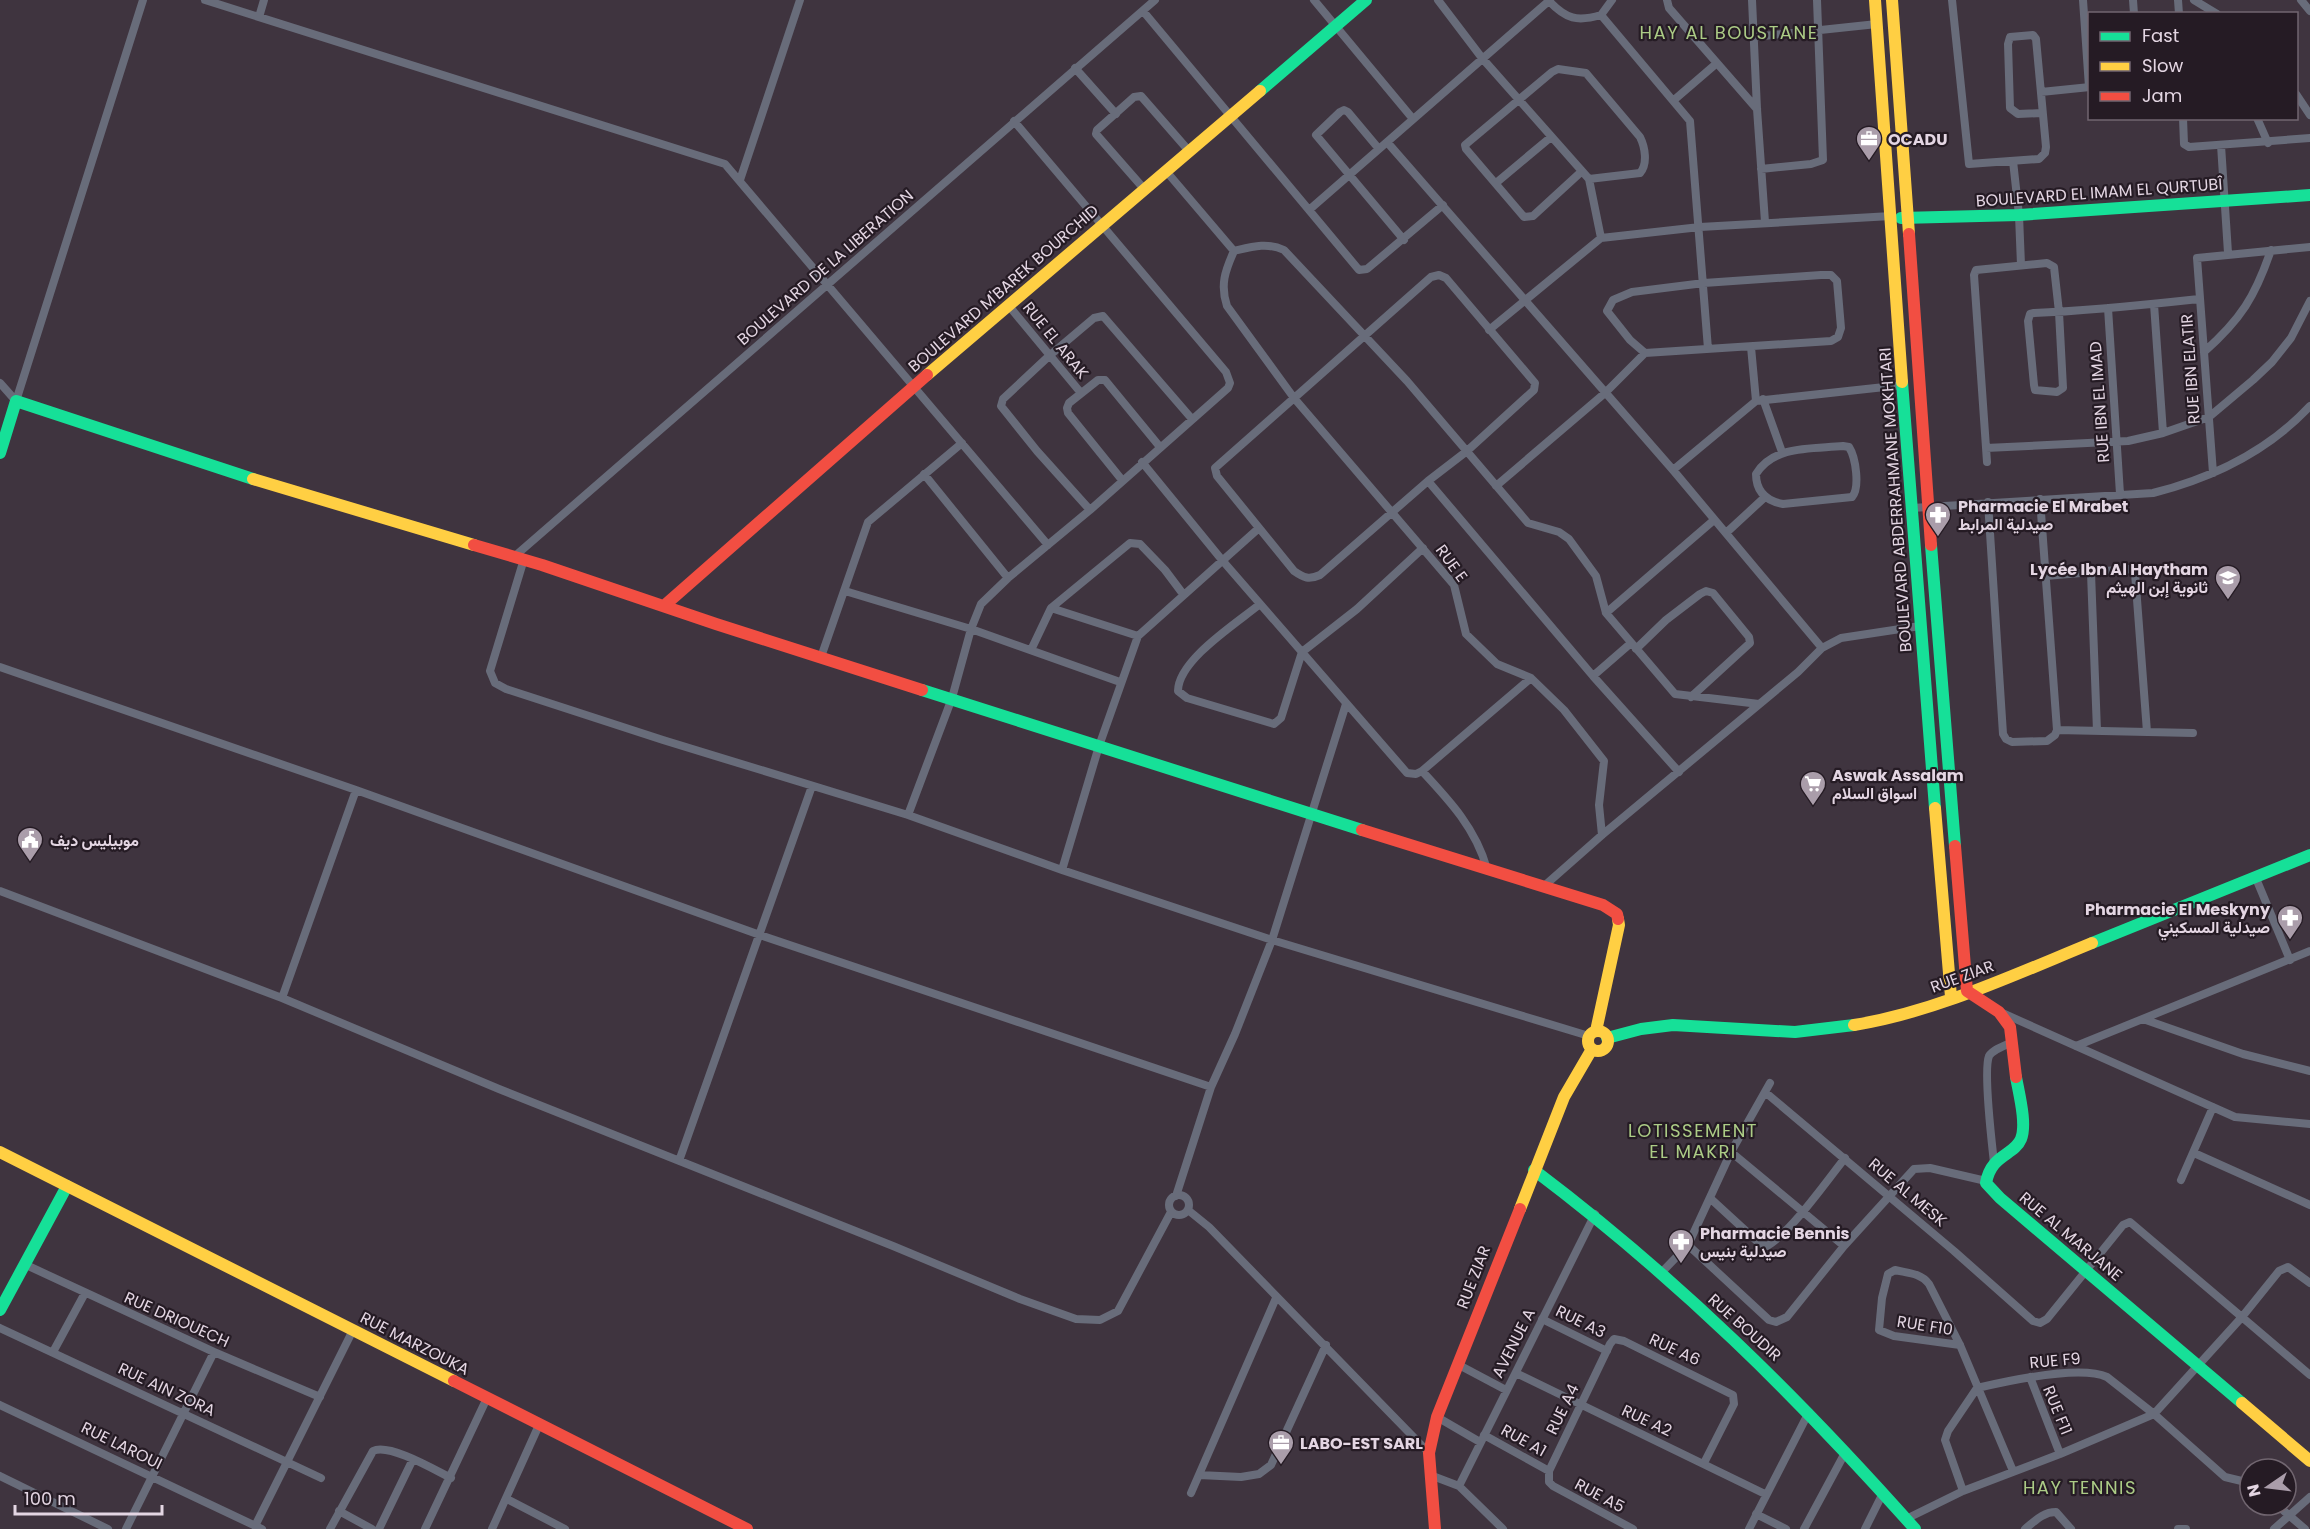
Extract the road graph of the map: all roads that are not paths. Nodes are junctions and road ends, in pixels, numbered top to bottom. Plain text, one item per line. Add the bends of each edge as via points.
1 (143, 0) edge
2 (205, 0) edge
3 (264, 0) edge
4 (800, 0) edge
5 (1155, 0) edge
6 (1314, 0) edge
7 (1366, 0) edge
8 (1437, 0) edge
9 (1549, 0) edge
10 (1612, 0) edge
11 (1666, 0) edge
12 (1752, 0) edge
13 (1817, 0) edge
14 (1875, 0) edge
15 (1892, 0) edge
16 (1952, 0) edge
17 (2083, 0) edge
18 (2194, 0) edge
19 (2301, 0) edge
20 (2310, 10) edge
21 (1143, 11) junction
22 (2214, 12) edge
23 (1601, 15) junction
24 (259, 17) junction
25 (1877, 24) junction
26 (1336, 26) junction
27 (1820, 30) junction
28 (1754, 37) junction
29 (1482, 58) junction
30 (1717, 63) junction
31 (1075, 68) junction
32 (2088, 72) edge
33 (2088, 87) edge
34 (2041, 92) junction
35 (2298, 97) edge
36 (1518, 99) junction
37 (1674, 100) junction
38 (1756, 110) junction
39 (2042, 113) junction
40 (1116, 114) junction
41 (1230, 115) junction
42 (2310, 115) edge
43 (1413, 119) junction
44 (2183, 120) edge
45 (2258, 120) edge
46 (1014, 122) junction
47 (1551, 137) junction
48 (2308, 139) edge
49 (1387, 142) junction
50 (2268, 143) junction
51 (2221, 145) junction
52 (1379, 149) junction
53 (1189, 151) junction
54 (2013, 161) junction
55 (1761, 169) junction
56 (1166, 171) junction
57 (1581, 172) junction
58 (1349, 175) junction
59 (1588, 179) junction
60 (740, 180) junction
61 (1496, 183) junction
62 (1145, 190) junction
63 (2310, 195) edge
64 (2225, 201) junction
65 (1443, 205) junction
66 (1309, 210) junction
67 (2019, 215) junction
68 (1891, 216) junction
69 (1907, 219) junction
70 (1765, 222) junction
71 (1102, 225) junction
72 (1700, 227) junction
73 (1601, 238) junction
74 (1404, 240) junction
75 (2310, 247) edge
76 (2271, 250) junction
77 (1234, 251) junction
78 (2228, 254) junction
79 (2021, 265) junction
80 (1704, 283) junction
81 (828, 285) junction
82 (2199, 299) junction
83 (1525, 300) junction
84 (2310, 301) edge
85 (2154, 304) junction
86 (1009, 306) junction
87 (2108, 308) junction
88 (2059, 312) junction
89 (1489, 330) junction
90 (1364, 336) junction
91 (1751, 347) junction
92 (1708, 349) junction
93 (2204, 352) junction
94 (1644, 353) junction
95 (1049, 356) junction
96 (0, 383) edge
97 (1903, 385) junction
98 (915, 386) junction
99 (1081, 393) junction
100 (1605, 393) junction
101 (1294, 398) junction
102 (1759, 400) junction
103 (16, 401) junction
104 (2309, 409) edge
105 (2209, 417) junction
106 (1192, 419) junction
107 (2163, 433) junction
108 (2117, 442) junction
109 (962, 443) junction
110 (1161, 447) junction
111 (1986, 448) junction
112 (1467, 451) junction
113 (1782, 452) junction
114 (0, 453) edge
115 (1142, 462) junction
116 (1987, 462) dead end
117 (1673, 470) junction
118 (2213, 473) junction
119 (924, 474) junction
120 (1122, 480) junction
121 (1428, 481) junction
122 (1496, 486) junction
123 (2120, 494) junction
124 (1765, 497) junction
125 (2040, 500) junction
126 (1988, 502) junction
127 (1929, 507) junction
128 (1912, 508) junction
129 (1090, 510) junction
130 (1393, 514) junction
131 (1714, 520) junction
132 (1259, 528) junction
133 (1726, 533) junction
134 (1048, 545) junction
135 (1423, 548) junction
136 (520, 558) junction
137 (1222, 560) junction
138 (2091, 573) junction
139 (2045, 576) junction
140 (1008, 578) junction
141 (845, 591) junction
142 (1183, 594) junction
143 (1260, 604) junction
144 (665, 605) junction
145 (1051, 608) junction
146 (1606, 613) junction
147 (1920, 626) junction
148 (971, 629) junction
149 (1138, 636) junction
150 (1633, 646) junction
151 (1822, 648) junction
152 (1031, 650) junction
153 (1302, 652) junction
154 (821, 657) junction
155 (0, 667) edge
156 (1593, 676) junction
157 (1531, 678) junction
158 (1120, 682) junction
159 (1691, 697) junction
160 (952, 698) junction
161 (1346, 704) junction
162 (1759, 704) junction
163 (2056, 730) junction
164 (2097, 731) junction
165 (2147, 732) junction
166 (2193, 733) dead end
167 (1099, 746) junction
168 (1948, 763) junction
169 (1932, 764) junction
170 (1422, 771) junction
171 (1679, 772) junction
172 (812, 786) junction
173 (356, 790) junction
174 (1311, 813) junction
175 (908, 815) junction
176 (1602, 835) junction
177 (1954, 835) junction
178 (1937, 838) junction
179 (2310, 855) edge
180 (1487, 869) junction
181 (1062, 870) junction
182 (2255, 876) junction
183 (1543, 887) junction
184 (0, 891) edge
185 (760, 935) junction
186 (1272, 940) junction
187 (2310, 951) edge
188 (2290, 960) junction
189 (1967, 991) junction
190 (1951, 997) junction
191 (282, 998) junction
192 (1999, 1012) junction
193 (2143, 1018) junction
194 (1596, 1038) junction
195 (2013, 1042) junction
196 (2076, 1046) junction
197 (2310, 1071) edge
198 (1211, 1087) junction
199 (2213, 1107) junction
200 (2310, 1124) edge
201 (1731, 1152) junction
202 (2193, 1153) junction
203 (1, 1155) edge
204 (1845, 1158) junction
205 (679, 1161) junction
206 (1994, 1163) junction
207 (1534, 1170) junction
208 (2181, 1180) dead end
209 (1986, 1181) junction
210 (67, 1186) junction
211 (1176, 1196) junction
212 (1889, 1196) junction
213 (1711, 1199) junction
214 (2310, 1205) edge
215 (1188, 1210) junction
216 (1802, 1211) junction
217 (1171, 1212) junction
218 (1595, 1214) junction
219 (1688, 1245) junction
220 (1844, 1246) junction
221 (24, 1264) junction
222 (2086, 1271) junction
223 (1661, 1273) junction
224 (2310, 1282) edge
225 (85, 1293) junction
226 (1276, 1298) junction
227 (0, 1310) edge
228 (2242, 1317) junction
229 (1542, 1319) junction
230 (0, 1328) edge
231 (353, 1330) junction
232 (1326, 1345) junction
233 (1960, 1346) junction
234 (1609, 1347) junction
235 (53, 1352) junction
236 (214, 1352) junction
237 (1458, 1364) junction
238 (2198, 1366) junction
239 (1516, 1373) junction
240 (2310, 1374) edge
241 (2030, 1377) junction
242 (1977, 1388) junction
243 (1506, 1390) junction
244 (320, 1397) junction
245 (487, 1398) junction
246 (0, 1404) edge
247 (1581, 1404) junction
248 (1809, 1412) junction
249 (184, 1414) junction
250 (2154, 1414) junction
251 (1437, 1417) junction
252 (539, 1425) junction
253 (1482, 1438) junction
254 (1846, 1451) junction
255 (1429, 1454) junction
256 (2060, 1454) junction
257 (412, 1459) junction
258 (2310, 1461) edge
259 (287, 1463) junction
260 (1704, 1463) junction
261 (1549, 1471) junction
262 (2013, 1471) junction
263 (1430, 1474) junction
264 (1199, 1475) junction
265 (0, 1476) edge
266 (152, 1477) junction
267 (321, 1478) dead end
268 (451, 1478) junction
269 (2238, 1480) edge
270 (1459, 1486) junction
271 (1963, 1491) junction
272 (1191, 1493) dead end
273 (1883, 1493) junction
274 (1766, 1494) junction
275 (2310, 1497) edge
276 (507, 1499) junction
277 (2298, 1507) edge
278 (339, 1511) junction
279 (1756, 1514) junction
280 (2287, 1517) edge
281 (2291, 1517) edge
282 (1910, 1524) edge
283 (259, 1527) edge
284 (108, 1529) edge
285 (126, 1529) edge
286 (330, 1529) edge
287 (372, 1529) edge
288 (379, 1529) edge
289 (425, 1529) edge
290 (492, 1529) edge
291 (565, 1529) edge
292 (747, 1529) edge
293 (1435, 1529) edge
294 (1503, 1529) edge
295 (1633, 1529) edge
296 (1749, 1529) edge
297 (1786, 1529) edge
298 (1804, 1529) edge
299 (1865, 1529) edge
300 (2025, 1529) edge
301 (2071, 1529) edge
302 (2274, 1529) edge
303 (2304, 1529) edge

1 - 103 street
2 - 24 street
3 - 24 street
4 - 60 street
5 - 21 street, BOULEVARD DE LA LIBERATION
6 - 26 street
7 - 26 street, BOULEVARD M'BAREK BOURCHID
8 - 29 street
9 - 23 street via 1572,18
9 - 29 street
10 - 23 street
11 - 30 street
12 - 28 street
13 - 27 street
14 - 25 street, BOULEVARD ABDERRAHMANE MOKHTARI
15 - 69 street, BOULEVARD ABDERRAHMANE MOKHTARI
16 - 54 street via 1967,161 1971,165
17 - 32 street
18 - 22 street
19 - 20 street
21 - 31 street, BOULEVARD DE LA LIBERATION
21 - 41 street
23 - 37 street
24 - 60 street via 725,164
25 - 27 street
25 - 68 street, BOULEVARD ABDERRAHMANE MOKHTARI
26 - 41 street, BOULEVARD M'BAREK BOURCHID
26 - 43 street
27 - 28 street
27 - 55 street via 1823,160 1811,165
28 - 38 street
29 - 36 street
29 - 43 street
30 - 37 street
30 - 38 street
31 - 40 street
31 - 46 street, BOULEVARD DE LA LIBERATION
33 - 34 street
34 - 39 street
34 - 39 street via 2036,39 2010,37 2010,108 2018,114
35 - 42 street
36 - 47 street
36 - 59 street via 1558,69 1589,75 1640,137 1645,166 1640,173
36 - 61 street via 1465,145
37 - 72 street via 1690,121
38 - 55 street
39 - 54 street via 2044,156
40 - 53 street via 1134,97 1142,96
40 - 62 street via 1097,130 1097,137
41 - 53 street, BOULEVARD M'BAREK BOURCHID
41 - 66 street
43 - 49 street
44 - 51 street via 2186,146
45 - 50 street
46 - 71 street
46 - 81 street, BOULEVARD DE LA LIBERATION
47 - 57 street
47 - 61 street
48 - 50 street
49 - 52 street
49 - 65 street
50 - 51 street
51 - 64 street
52 - 58 street
52 - 58 street via 1348,112 1340,112 1316,137
53 - 56 street, BOULEVARD M'BAREK BOURCHID
54 - 67 street
55 - 70 street
56 - 62 street, BOULEVARD M'BAREK BOURCHID
56 - 77 street
57 - 59 street
57 - 61 street via 1529,218
58 - 66 street
58 - 74 street
59 - 73 street
60 - 81 street
62 - 71 street, BOULEVARD M'BAREK BOURCHID
63 - 64 street, BOULEVARD EL IMAM EL QURTUBÎ
64 - 67 street, BOULEVARD EL IMAM EL QURTUBÎ
64 - 78 street
65 - 74 street
65 - 83 street
66 - 74 street via 1361,270
67 - 69 street, BOULEVARD EL IMAM EL QURTUBÎ
67 - 79 street
68 - 69 street, BOULEVARD EL IMAM EL QURTUBÎ
68 - 70 street
68 - 97 street, BOULEVARD ABDERRAHMANE MOKHTARI
69 - 127 street, BOULEVARD ABDERRAHMANE MOKHTARI
70 - 72 street
71 - 86 street, BOULEVARD M'BAREK BOURCHID
71 - 106 street via 1230,377 1228,388
72 - 73 street
72 - 80 street
73 - 83 street
75 - 76 street
76 - 78 street
76 - 93 street via 2245,309
77 - 90 street via 1263,245 1284,250
77 - 101 street, RUE E via 1223,282 1227,306
78 - 82 street, RUE IBN ELATIR via 2197,258
79 - 88 street via 2047,263 2054,267
79 - 111 street via 1979,268 1974,274
80 - 91 street via 1821,275 1835,278 1841,328 1837,338
80 - 92 street
80 - 94 street via 1632,292 1609,304 1609,315
81 - 98 street
81 - 136 street, BOULEVARD DE LA LIBERATION
82 - 85 street
82 - 93 street, RUE IBN ELATIR
83 - 89 street
83 - 100 street
84 - 105 street via 2272,362
85 - 87 street
85 - 107 street
86 - 95 street, RUE EL ARAK
86 - 98 street, BOULEVARD M'BAREK BOURCHID
87 - 88 street
87 - 108 street, RUE IBN EL IMAD
88 - 88 street via 2034,312 2028,317 2037,391 2057,392 2063,388
89 - 90 street via 1446,278 1439,275 1431,277
89 - 112 street via 1535,387
90 - 101 street
90 - 112 street
91 - 92 street
91 - 102 street
92 - 94 street
93 - 105 street, RUE IBN ELATIR
94 - 100 street
95 - 99 street, RUE EL ARAK
95 - 106 street via 1096,317 1103,316
95 - 129 street via 1003,399 1001,406
96 - 103 street
97 - 102 street
97 - 128 street, BOULEVARD ABDERRAHMANE MOKHTARI
98 - 109 street
98 - 144 street, BOULEVARD M'BAREK BOURCHID
99 - 110 street via 1104,380
99 - 120 street via 1067,405 1068,413
100 - 117 street
100 - 122 street
101 - 130 street, RUE E
101 - 132 street via 1215,468 1217,476
102 - 113 street
102 - 117 street
103 - 114 street
103 - 136 street via 260,481
104 - 118 street via 2256,452
105 - 107 street
105 - 118 street, RUE IBN ELATIR
106 - 110 street
107 - 108 street
108 - 111 street
108 - 123 street, RUE IBN EL IMAD
109 - 119 street
109 - 134 street
110 - 115 street
111 - 116 street
112 - 121 street
112 - 122 street
113 - 124 street via 1756,474 1759,490
113 - 124 street via 1849,447 1853,454 1854,496 1783,504
115 - 120 street
115 - 137 street
117 - 131 street
118 - 123 street via 2153,493
119 - 140 street
119 - 141 street via 868,522
120 - 129 street
121 - 130 street
121 - 156 street
122 - 146 street via 1528,523 1569,539 1596,576
123 - 125 street
124 - 133 street
125 - 126 street
125 - 139 street
126 - 127 street
126 - 163 street via 2003,734 2012,742 2047,741
127 - 128 street
127 - 168 street, BOULEVARD ABDERRAHMANE MOKHTARI
128 - 147 street, BOULEVARD ABDERRAHMANE MOKHTARI
129 - 134 street
130 - 132 street via 1311,579 1294,571
130 - 135 street, RUE E
131 - 133 street
131 - 146 street
132 - 137 street
133 - 151 street
134 - 140 street
135 - 153 street via 1357,609
135 - 157 street, RUE E via 1454,585 1466,634 1491,660
136 - 144 street
136 - 172 street via 490,671 495,683
137 - 142 street
137 - 143 street
138 - 139 street
138 - 164 street
138 - 165 street via 2129,569 2137,578
139 - 163 street
140 - 148 street via 981,604
141 - 148 street
141 - 154 street
142 - 145 street via 1140,544 1132,543
142 - 149 street
143 - 153 street
143 - 153 street via 1194,658 1181,677 1180,695 1275,724 1281,718
144 - 154 street
145 - 149 street
145 - 152 street
146 - 150 street
147 - 151 street via 1841,638
147 - 169 street, BOULEVARD ABDERRAHMANE MOKHTARI
148 - 152 street
148 - 160 street
149 - 158 street
150 - 156 street
150 - 159 street via 1675,694
150 - 159 street via 1700,594 1713,593 1750,643
151 - 162 street
152 - 158 street
153 - 161 street
154 - 160 street
155 - 173 street
156 - 171 street
157 - 170 street
157 - 176 street, RUE E via 1564,710 1604,760 1599,805
158 - 167 street
159 - 162 street
160 - 167 street
160 - 175 street
161 - 170 street via 1404,770 1413,774
161 - 174 street
162 - 171 street
163 - 164 street
164 - 165 street
165 - 166 street
167 - 174 street
167 - 181 street
168 - 169 street
168 - 177 street, BOULEVARD ABDERRAHMANE MOKHTARI
169 - 178 street, BOULEVARD ABDERRAHMANE MOKHTARI
170 - 180 street via 1446,796 1475,837
171 - 176 street
172 - 175 street
172 - 185 street
173 - 185 street
173 - 191 street
174 - 180 street
174 - 186 street
175 - 181 street
176 - 183 street
177 - 178 street
177 - 189 street, BOULEVARD ABDERRAHMANE MOKHTARI
178 - 190 street, BOULEVARD ABDERRAHMANE MOKHTARI
179 - 182 street, RUE ZIAR
180 - 183 street
181 - 186 street
182 - 188 street
182 - 189 street, RUE ZIAR
183 - 194 street via 1603,904 1618,918
184 - 191 street
185 - 198 street
185 - 205 street
186 - 194 street
186 - 198 street
187 - 188 street
188 - 193 street
189 - 190 street, RUE ZIAR
189 - 192 street
190 - 194 street, RUE ZIAR via 1878,1021 1829,1029 1795,1032 1673,1025
191 - 205 street
192 - 195 street via 2010,1027
192 - 196 street
193 - 196 street
193 - 197 street via 2243,1054
194 - 207 street, RUE ZIAR via 1564,1096
195 - 206 street via 2023,1135 2018,1145
195 - 206 street via 1989,1058
196 - 199 street
198 - 211 street
199 - 200 street via 2235,1118
199 - 202 street
201 - 204 street, RUE AL MESK via 1768,1087
201 - 213 street
201 - 216 street
202 - 208 street
202 - 214 street
203 - 210 street, RUE MARZOUKA
204 - 212 street, RUE AL MESK
204 - 216 street
205 - 217 street via 1020,1299 1090,1321 1106,1318 1122,1306
206 - 209 street
207 - 218 street, RUE BOUDIR
207 - 237 street, RUE ZIAR
209 - 212 street via 1921,1167 1911,1171
209 - 222 street, RUE AL MARJANE via 2000,1198
210 - 221 street
210 - 231 street, RUE MARZOUKA
211 - 215 street via 1187,1199
211 - 217 street via 1170,1201
212 - 220 street
212 - 222 street, RUE AL MESK via 2036,1323 2047,1319
213 - 216 street via 1765,1246
213 - 219 street
215 - 217 street via 1178,1215
215 - 226 street
216 - 220 street
218 - 223 street, RUE BOUDIR
218 - 229 street, AVENUE A
219 - 220 street via 1769,1320 1776,1322 1786,1317
219 - 223 street
221 - 225 street, RUE DRIOUECH
221 - 227 street
222 - 228 street via 2123,1225 2130,1222
222 - 238 street, RUE AL MARJANE
223 - 248 street, RUE BOUDIR
224 - 228 street via 2292,1268 2284,1268
225 - 235 street
225 - 236 street, RUE DRIOUECH
226 - 232 street
226 - 264 street
228 - 238 street
228 - 240 street
229 - 234 street, RUE A3
229 - 239 street, AVENUE A
230 - 235 street, RUE AIN ZORA
231 - 244 street
231 - 245 street, RUE MARZOUKA
232 - 255 street
232 - 264 street via 1271,1465 1259,1474 1241,1477
233 - 233 street, RUE F10 via 1925,1278 1895,1270 1888,1274 1879,1330
233 - 242 street, RUE F10
234 - 247 street, RUE A4
234 - 260 street, RUE A6 via 1616,1339 1624,1341 1734,1397
235 - 249 street, RUE AIN ZORA
236 - 244 street, RUE DRIOUECH
236 - 249 street
237 - 243 street
237 - 251 street, RUE ZIAR
238 - 250 street
238 - 258 street, RUE AL MARJANE
239 - 243 street, AVENUE A
239 - 247 street, RUE A2
241 - 242 street, RUE F9
241 - 250 street, RUE F9 via 2099,1373
241 - 256 street, RUE F11
242 - 262 street, RUE F10
242 - 271 street via 1945,1440
243 - 253 street, AVENUE A
244 - 259 street
245 - 252 street, RUE MARZOUKA
245 - 268 street
246 - 266 street, RUE LAROUI
247 - 260 street, RUE A2
247 - 261 street, RUE A4
248 - 254 street, RUE BOUDIR
248 - 274 street
249 - 259 street, RUE AIN ZORA
249 - 266 street
250 - 256 street
250 - 269 street, RUE F9 via 2225,1477
251 - 253 street, RUE A1
251 - 255 street, RUE ZIAR
252 - 276 street
252 - 292 street, RUE MARZOUKA
253 - 261 street, RUE A1
253 - 270 street, AVENUE A
254 - 273 street, RUE BOUDIR
254 - 298 street
255 - 263 street, RUE ZIAR
256 - 262 street
257 - 268 street
257 - 278 street via 384,1449 373,1451
257 - 288 street
259 - 267 street, RUE AIN ZORA
259 - 283 street
260 - 274 street, RUE A2
261 - 295 street, RUE A5 via 1553,1486
262 - 271 street
263 - 270 street
263 - 293 street, RUE ZIAR
264 - 272 street
265 - 284 street
266 - 283 street, RUE LAROUI
266 - 285 street
268 - 289 street
270 - 294 street
271 - 282 street
273 - 282 street, RUE BOUDIR
273 - 299 street
274 - 279 street
275 - 277 street
276 - 290 street
276 - 291 street
278 - 286 street
278 - 287 street
279 - 296 street
279 - 297 street
280 - 302 street
281 - 303 street
300 - 301 street via 2047,1513 2056,1512

